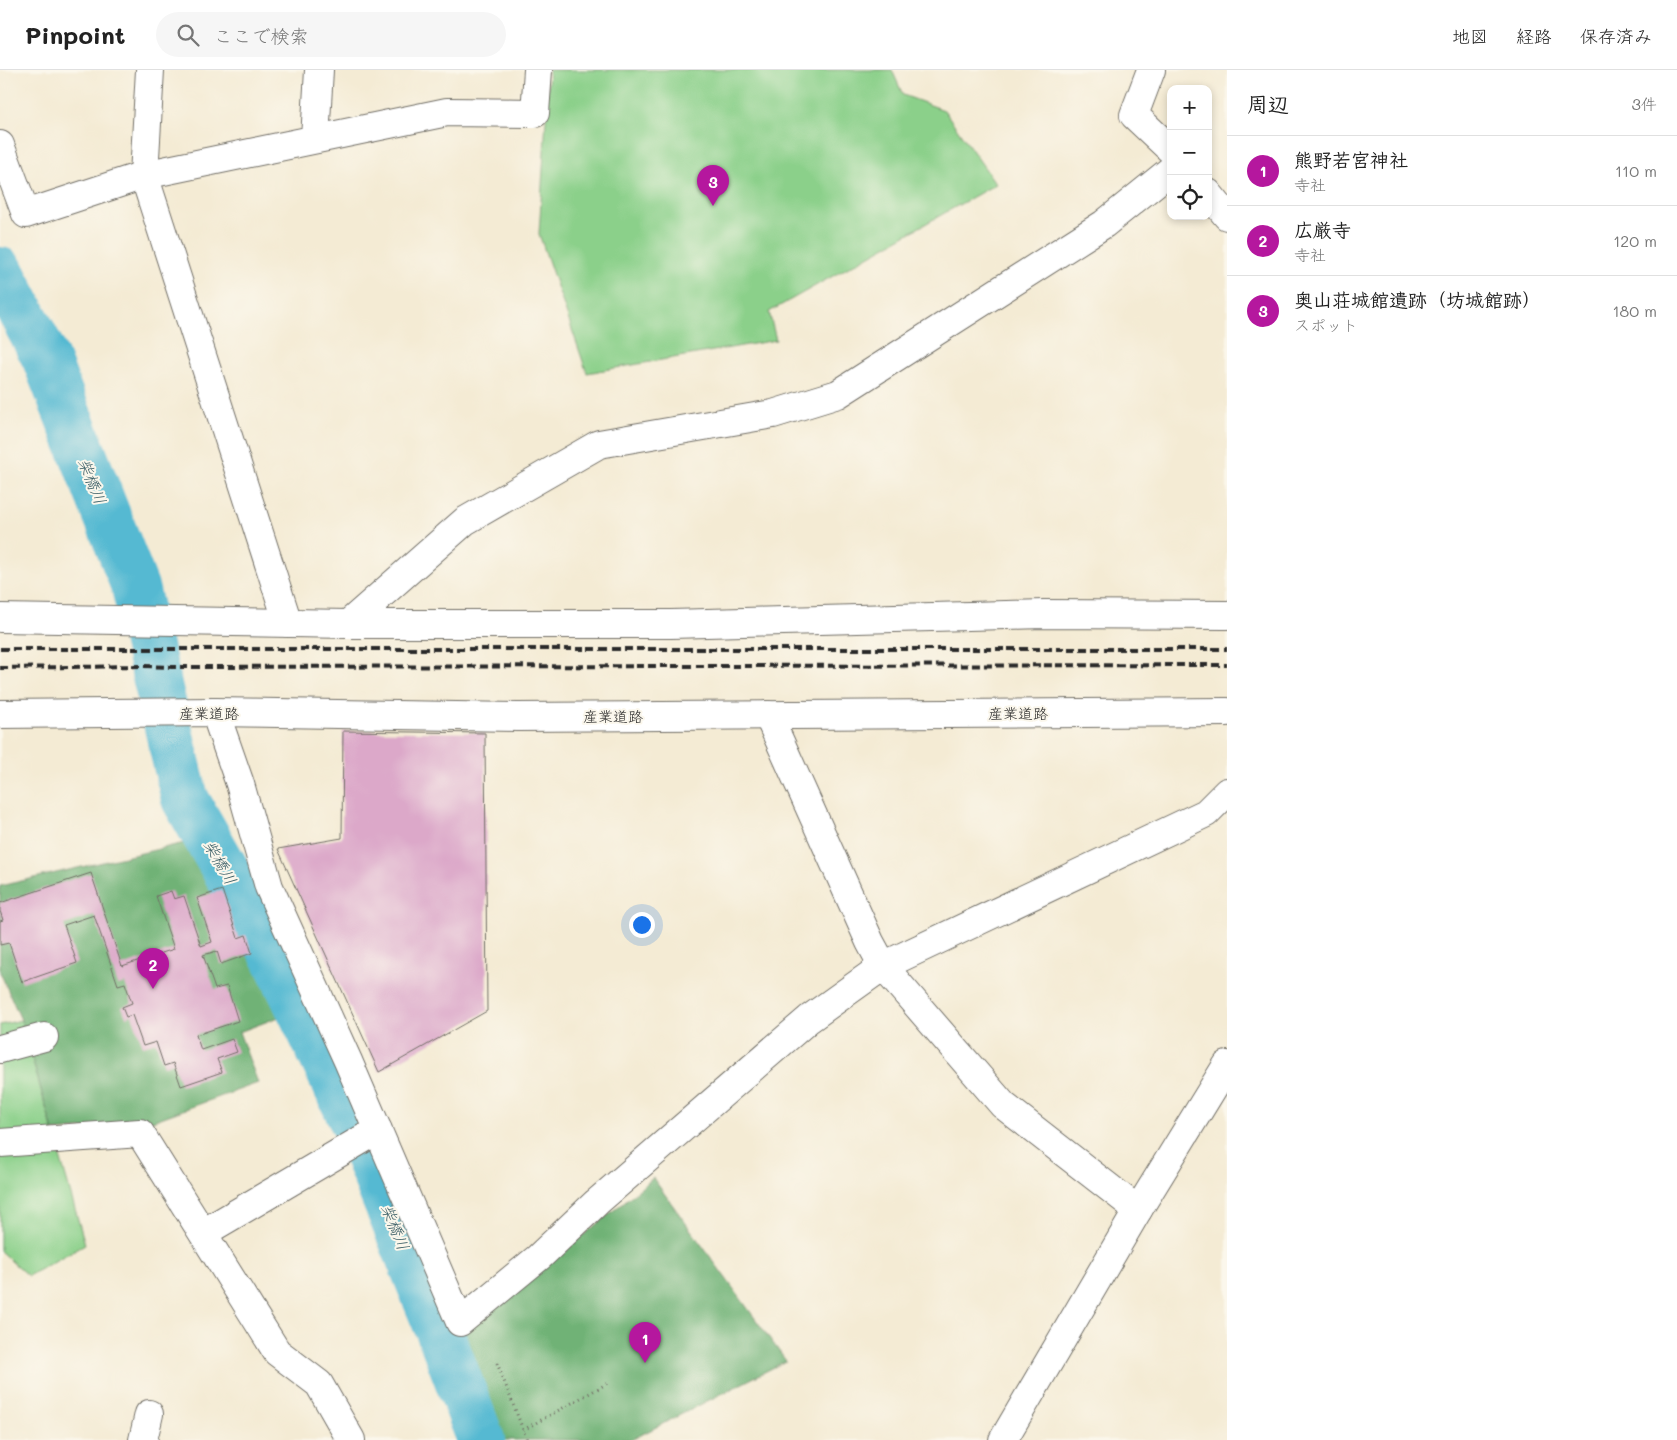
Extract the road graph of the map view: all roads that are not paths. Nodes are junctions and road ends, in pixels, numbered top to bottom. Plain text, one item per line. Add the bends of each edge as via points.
1 (150, 70) edge
2 (319, 70) edge
3 (538, 70) edge
4 (1151, 70) edge
5 (315, 139) junction
6 (0, 145) edge
7 (1167, 146) edge
8 (1167, 173) edge
9 (144, 175) junction
10 (1212, 198) edge
11 (1227, 216) edge
12 (1227, 615) edge
13 (0, 618) edge
14 (288, 623) junction
15 (348, 624) junction
16 (215, 712) junction
17 (1227, 712) edge
18 (0, 714) edge
19 (768, 715) junction
20 (1227, 792) edge
21 (883, 966) junction
22 (44, 1037) dead end
23 (0, 1049) edge
24 (1227, 1065) edge
25 (378, 1130) junction
26 (0, 1143) edge
27 (1138, 1210) junction
28 (203, 1233) junction
29 (149, 1414) dead end
30 (143, 1440) edge
31 (351, 1440) edge
32 (1003, 1440) edge

1 - 9 street
2 - 5 street
3 - 5 street via 535,113 447,112
4 - 7 street via 1134,115
5 - 9 street
6 - 9 street via 26,214
8 - 15 street via 1104,224 838,394 773,414 600,444 465,521
9 - 14 street
10 - 11 street
12 - 15 street via 1044,614 671,624
13 - 14 street
14 - 15 street
16 - 18 street, 産業道路
16 - 19 street, 産業道路 via 518,717
16 - 25 street via 240,784 269,887
17 - 19 street, 産業道路
19 - 21 street
20 - 21 street via 1206,814
21 - 25 street via 809,1019 596,1202 539,1257 460,1322
21 - 27 street via 1003,1105
22 - 23 street
24 - 27 street
25 - 28 street
26 - 28 street via 140,1133
27 - 32 street
28 - 31 street via 277,1352 319,1384
29 - 30 street

